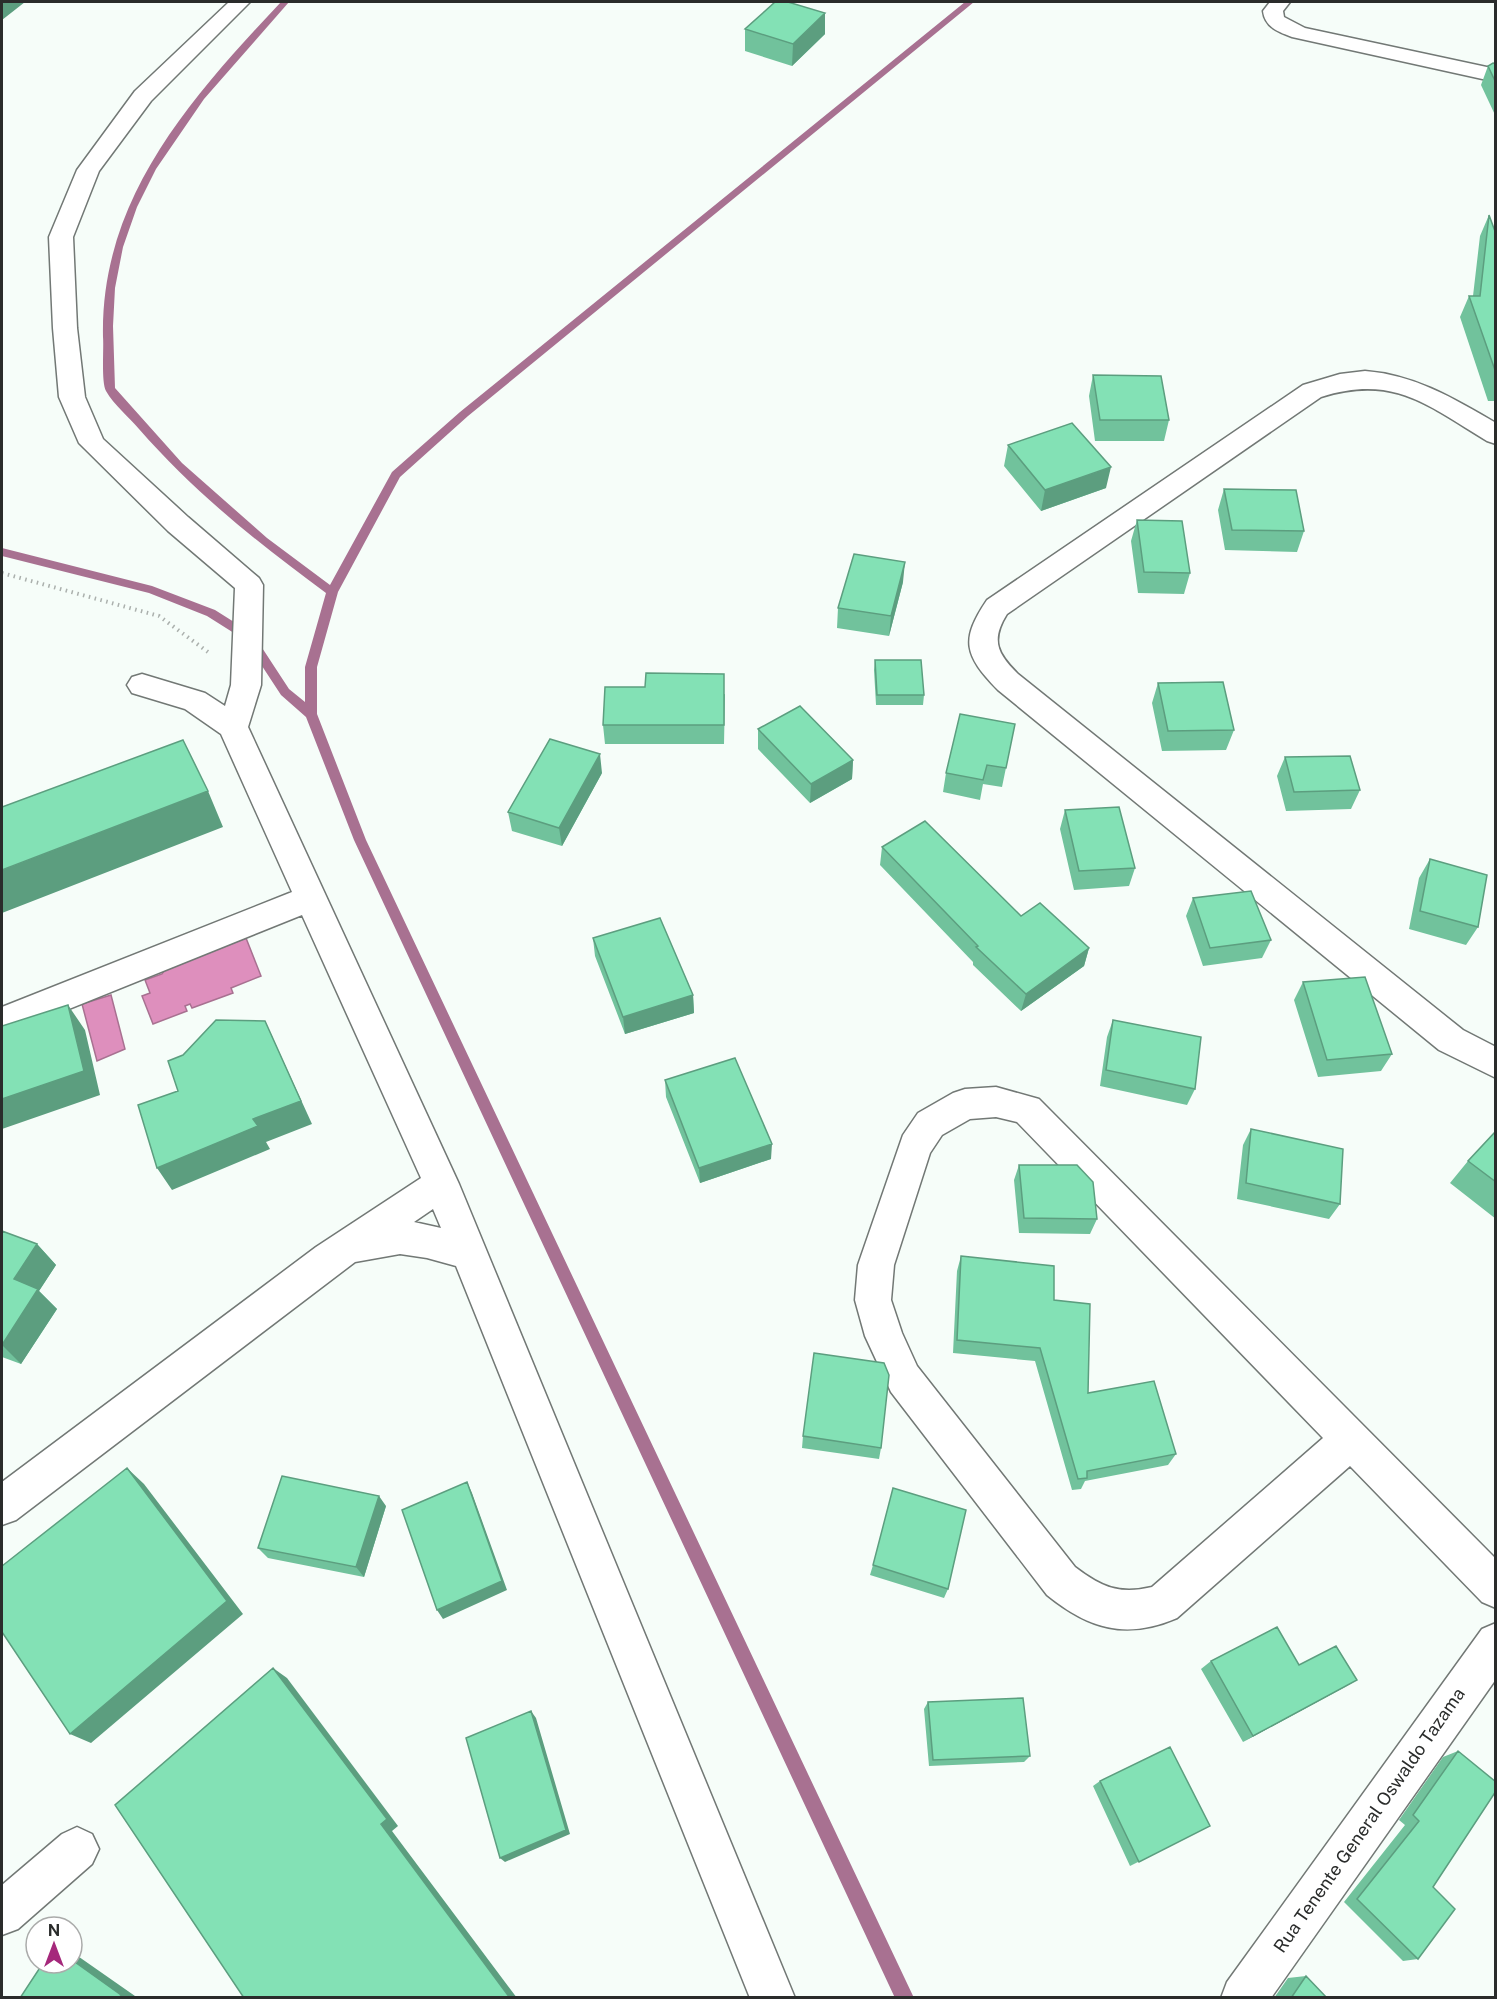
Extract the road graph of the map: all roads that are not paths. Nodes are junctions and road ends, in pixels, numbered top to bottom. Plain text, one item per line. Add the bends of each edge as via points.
1 (240, 2) edge
2 (1280, 2) edge
3 (1496, 76) edge
4 (1496, 435) edge
5 (141, 685) dead end
6 (233, 727) junction
7 (310, 898) junction
8 (2, 1022) edge
9 (1496, 1064) edge
10 (441, 1184) junction
11 (468, 1254) junction
12 (329, 1259) junction
13 (1350, 1440) junction
14 (2, 1506) edge
15 (1496, 1588) edge
16 (1496, 1643) edge
17 (77, 1849) dead end
18 (2, 1913) edge
19 (774, 1998) edge
20 (1243, 1998) edge

1 - 6 street via 143,96 88,171 62,237 72,397 92,442 249,585 246,685
2 - 3 street via 1273,11 1274,19 1299,33
4 - 9 street via 1415,388 1388,381 1337,381 1312,391 997,607 985,624 982,644 989,664 1008,682 1451,1040
5 - 6 street via 195,701
6 - 7 street
7 - 8 street
7 - 10 street
10 - 11 street
10 - 12 street
11 - 12 street via 436,1241 400,1237 365,1244
11 - 19 street
12 - 14 street
13 - 13 street via 1027,1110 996,1102 964,1104 930,1124 915,1146 876,1265 873,1300 884,1336 904,1379 1061,1581 1082,1599 1114,1610 1145,1610 1163,1604
13 - 15 street
16 - 20 street, Rua Tenente General Oswaldo Tazama
17 - 18 street

